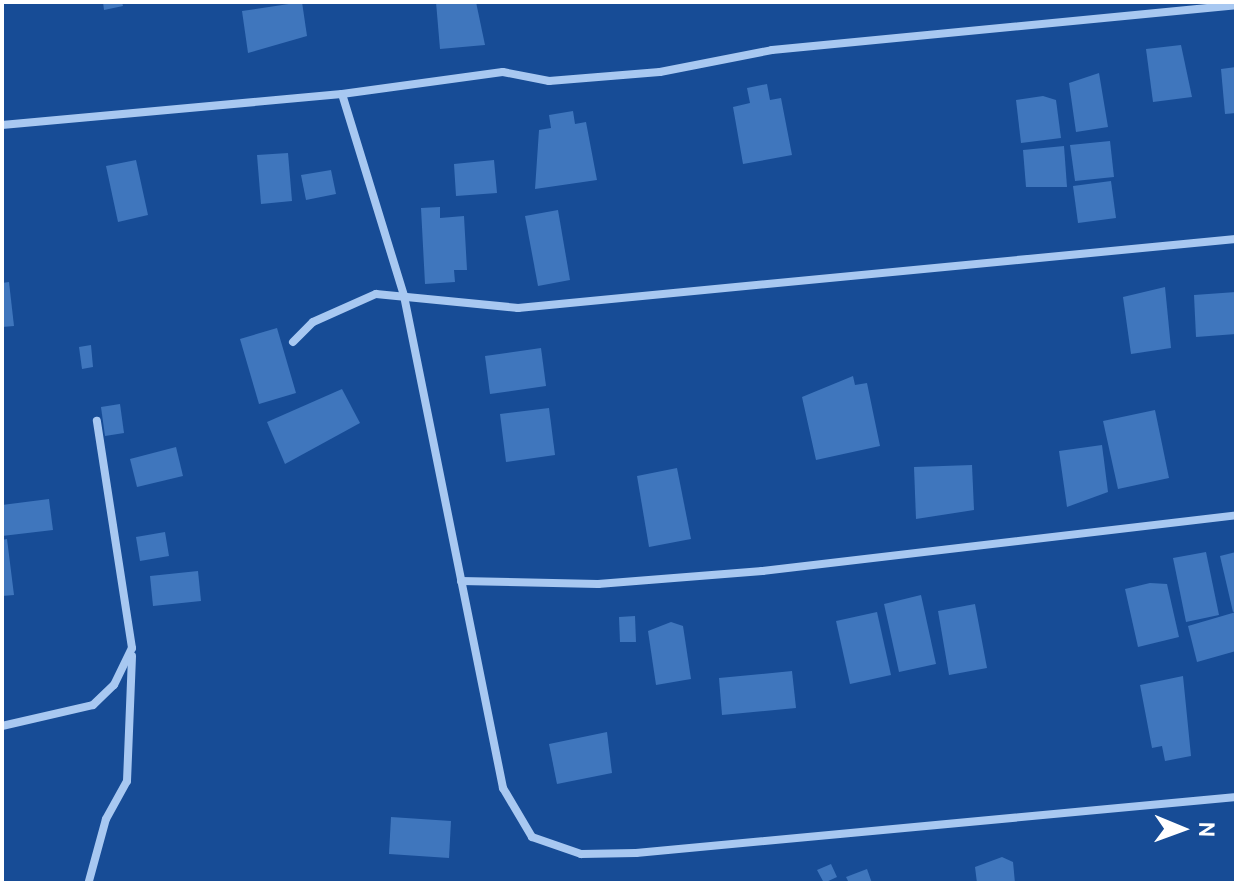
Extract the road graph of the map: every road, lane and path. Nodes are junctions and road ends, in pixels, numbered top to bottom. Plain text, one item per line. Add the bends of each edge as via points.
1 (1236, 5) edge
2 (342, 94) junction
3 (2, 125) edge
4 (1236, 239) edge
5 (404, 296) junction
6 (293, 342) dead end
7 (97, 421) dead end
8 (1236, 515) edge
9 (461, 581) junction
10 (132, 648) junction
11 (2, 726) edge
12 (1236, 797) edge
13 (89, 881) edge

1 - 2 street via 772,50 660,72 549,81 503,72
2 - 3 street
2 - 5 street
4 - 5 street via 518,308
5 - 6 street via 376,294 313,322
5 - 9 street
7 - 10 street
8 - 9 street via 762,571 598,584
9 - 12 street via 512,814 532,837 568,851 636,853
10 - 11 street via 114,685 93,705
10 - 13 street via 127,781 106,819

